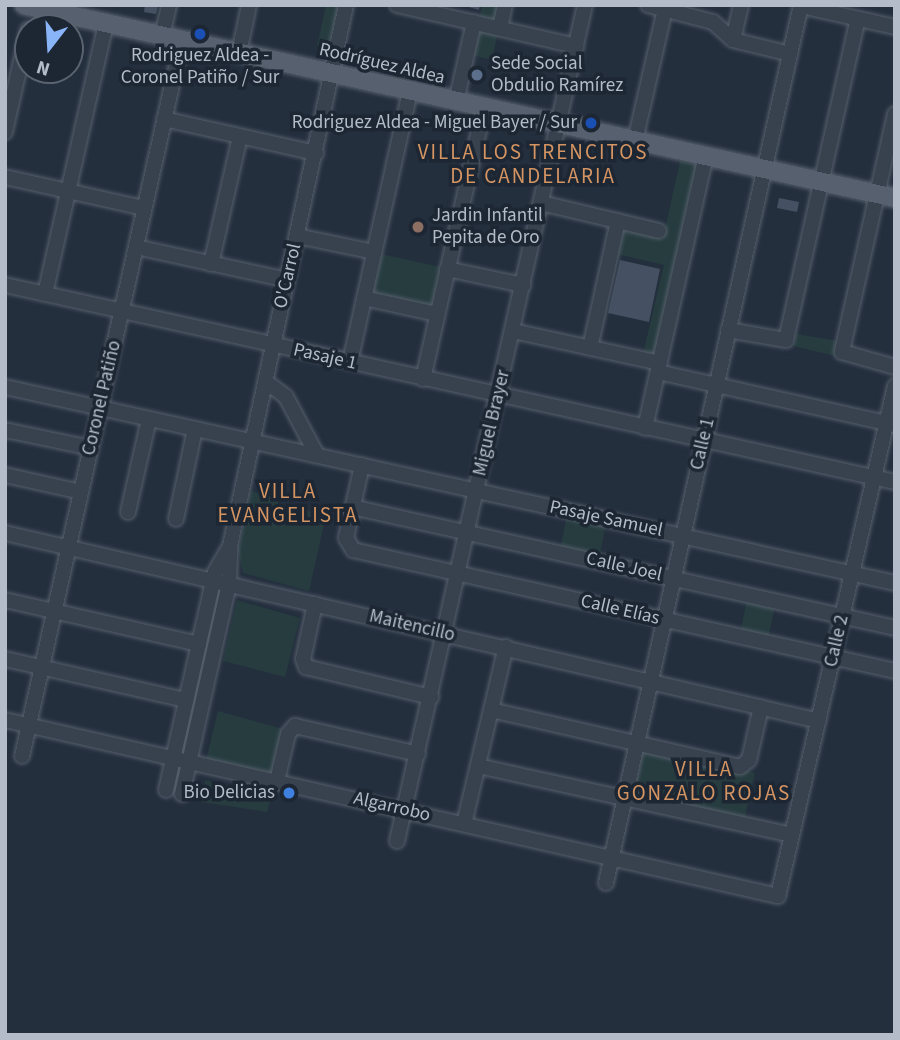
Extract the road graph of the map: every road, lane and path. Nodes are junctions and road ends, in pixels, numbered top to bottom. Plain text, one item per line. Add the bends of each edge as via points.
1 (169, 5) edge
2 (249, 5) edge
3 (346, 5) edge
4 (397, 5) edge
5 (505, 5) edge
6 (586, 5) edge
7 (648, 5) edge
8 (741, 5) edge
9 (30, 6) edge
10 (801, 6) edge
11 (665, 8) edge
12 (428, 9) edge
13 (858, 19) junction
14 (474, 22) junction
15 (106, 24) junction
16 (895, 27) edge
17 (500, 28) junction
18 (162, 36) junction
19 (733, 40) junction
20 (182, 41) junction
21 (576, 46) junction
22 (239, 53) junction
23 (790, 54) junction
24 (332, 74) junction
25 (16, 84) edge
26 (410, 91) junction
27 (456, 102) junction
28 (484, 107) junction
29 (895, 114) edge
30 (164, 119) junction
31 (559, 124) junction
32 (5, 132) edge
33 (240, 136) junction
34 (635, 141) junction
35 (316, 153) junction
36 (706, 156) junction
37 (764, 169) junction
38 (5, 177) edge
39 (822, 182) junction
40 (68, 191) junction
41 (877, 194) junction
42 (895, 198) edge
43 (541, 203) junction
44 (144, 208) junction
45 (618, 221) junction
46 (659, 231) dead end
47 (297, 236) junction
48 (136, 247) junction
49 (374, 253) junction
50 (211, 264) junction
51 (447, 269) junction
52 (288, 281) junction
53 (5, 285) edge
54 (523, 285) junction
55 (46, 294) junction
56 (364, 298) junction
57 (121, 311) junction
58 (437, 314) junction
59 (728, 330) junction
60 (513, 331) junction
61 (273, 345) junction
62 (590, 348) junction
63 (350, 362) junction
64 (895, 367) edge
65 (659, 368) junction
66 (423, 379) junction
67 (265, 381) junction
68 (716, 385) junction
69 (895, 386) edge
70 (5, 387) edge
71 (499, 396) junction
72 (100, 408) junction
73 (149, 419) junction
74 (890, 424) edge
75 (645, 428) junction
76 (195, 429) junction
77 (5, 430) edge
78 (704, 440) junction
79 (252, 441) junction
80 (90, 448) junction
81 (317, 455) junction
82 (362, 465) junction
83 (5, 475) edge
84 (874, 478) junction
85 (895, 482) edge
86 (477, 491) junction
87 (81, 492) junction
88 (352, 507) junction
89 (128, 512) dead end
90 (176, 519) dead end
91 (5, 533) edge
92 (468, 533) junction
93 (683, 536) junction
94 (230, 546) junction
95 (68, 548) junction
96 (852, 573) junction
97 (459, 574) junction
98 (673, 578) junction
99 (213, 580) junction
100 (895, 583) edge
101 (229, 584) junction
102 (5, 600) edge
103 (315, 604) junction
104 (54, 611) junction
105 (843, 616) junction
106 (664, 620) junction
107 (895, 628) edge
108 (446, 634) junction
109 (198, 644) junction
110 (506, 648) junction
111 (833, 657) junction
112 (5, 659) edge
113 (42, 668) junction
114 (895, 671) edge
115 (650, 680) junction
116 (431, 697) junction
117 (186, 700) junction
118 (761, 707) junction
119 (491, 710) junction
120 (5, 720) edge
121 (819, 721) junction
122 (29, 725) junction
123 (636, 743) junction
124 (418, 754) junction
125 (22, 756) dead end
126 (173, 758) junction
127 (190, 762) junction
128 (478, 766) junction
129 (277, 781) junction
130 (166, 790) dead end
131 (182, 794) dead end
132 (624, 799) junction
133 (404, 810) junction
134 (464, 824) junction
135 (792, 835) junction
136 (397, 841) dead end
137 (611, 858) junction
138 (606, 883) dead end
139 (778, 896) joint

1 - 18 street
2 - 22 street
3 - 24 street, O'Carrol
4 - 12 street
5 - 17 street
6 - 21 street, Miguel Brayer
7 - 11 street
8 - 19 street
9 - 15 main road, Rodríguez Aldea
10 - 13 street
10 - 23 street, Calle 1
11 - 19 street via 713,22
11 - 34 street
12 - 14 street
13 - 16 street
13 - 39 street
14 - 17 street
14 - 27 street
15 - 18 main road, Rodríguez Aldea
15 - 40 street
17 - 21 street
18 - 20 main road, Rodríguez Aldea
19 - 23 street
20 - 22 main road, Rodríguez Aldea
20 - 30 street, Coronel Patiño
21 - 31 street, Miguel Brayer
22 - 24 main road, Rodríguez Aldea
23 - 37 street, Calle 1
24 - 26 main road, Rodríguez Aldea
24 - 35 street, O'Carrol
25 - 32 street
26 - 27 main road, Rodríguez Aldea
26 - 49 street
27 - 28 main road, Rodríguez Aldea
28 - 31 main road, Rodríguez Aldea
28 - 51 street
29 - 41 street
30 - 33 street
30 - 44 street, Coronel Patiño
31 - 34 main road, Rodríguez Aldea
31 - 43 street, Miguel Brayer
33 - 35 street
33 - 50 street
34 - 36 main road, Rodríguez Aldea
35 - 47 street, O'Carrol
36 - 37 main road, Rodríguez Aldea
36 - 65 street
37 - 39 main road, Rodríguez Aldea
37 - 59 street, Calle 1
38 - 40 street
39 - 41 main road, Rodríguez Aldea
39 - 59 street via 785,341
40 - 44 street
40 - 55 street
41 - 42 main road, Rodríguez Aldea
41 - 64 street via 843,354
43 - 45 street
43 - 54 street, Miguel Brayer
44 - 48 street, Coronel Patiño
45 - 46 street
45 - 62 street
47 - 49 street
47 - 52 street, O'Carrol
48 - 50 street
48 - 57 street, Coronel Patiño
49 - 56 street
50 - 52 street
51 - 54 street
51 - 58 street
52 - 61 street, O'Carrol
53 - 55 street, Pasaje 1
54 - 60 street, Miguel Brayer
55 - 57 street, Pasaje 1
56 - 58 street
56 - 63 street
57 - 61 street, Pasaje 1
57 - 72 street, Coronel Patiño
58 - 66 street
59 - 68 street, Calle 1
60 - 62 street
60 - 71 street, Miguel Brayer
61 - 63 street, Pasaje 1
61 - 67 street, O'Carrol
62 - 65 street
63 - 66 street, Pasaje 1
65 - 68 street
65 - 75 street
66 - 71 street, Pasaje 1
67 - 79 street, O'Carrol
67 - 81 street via 286,397
68 - 74 street
68 - 78 street, Calle 1
69 - 74 street, Calle 2
70 - 72 street, Pasaje Samuel
71 - 75 street, Pasaje 1
71 - 86 street, Miguel Brayer
72 - 73 street, Pasaje Samuel
72 - 80 street, Coronel Patiño
73 - 76 street, Pasaje Samuel
73 - 89 street
74 - 84 street, Calle 2
75 - 78 street, Pasaje 1
76 - 79 street, Pasaje Samuel
76 - 90 street
77 - 80 street
78 - 84 street, Pasaje 1
78 - 93 street, Calle 1
79 - 81 street, Pasaje Samuel
79 - 94 street, O'Carrol
80 - 87 street, Coronel Patiño
81 - 82 street, Pasaje Samuel
82 - 86 street, Pasaje Samuel
82 - 88 street
83 - 87 street
84 - 85 street, Pasaje 1
84 - 96 street, Calle 2
86 - 92 street, Miguel Brayer
86 - 93 street, Pasaje Samuel
87 - 95 street, Coronel Patiño
88 - 92 street, Calle Joel
88 - 97 street, Calle Elías via 348,545 356,551
91 - 95 street, Maitencillo
92 - 97 street, Miguel Brayer
92 - 98 street, Calle Joel
93 - 96 street, Pasaje Samuel
93 - 98 street, Calle 1
94 - 99 street, O'Carrol
94 - 101 street, O'Carrol
95 - 99 street, Maitencillo
95 - 104 street, Coronel Patiño
96 - 100 street, Pasaje Samuel
96 - 105 street, Calle 2
97 - 106 street, Calle Elías
97 - 108 street, Miguel Brayer
98 - 105 street, Calle Joel
98 - 106 street, Calle 1
99 - 101 street, Maitencillo
99 - 109 street, O'Carrol
101 - 103 street, Maitencillo
101 - 127 street, O'Carrol
102 - 104 street
103 - 108 street, Maitencillo
103 - 116 street via 304,665
104 - 109 street
104 - 113 street, Coronel Patiño
105 - 107 street, Calle Joel
105 - 111 street, Calle 2
106 - 111 street, Calle Elías
106 - 115 street, Calle 1
108 - 110 street, Maitencillo
108 - 116 street, Miguel Brayer
109 - 117 street, O'Carrol
110 - 115 street, Maitencillo
110 - 119 street
111 - 114 street, Calle Elías
111 - 121 street, Calle 2
112 - 113 street
113 - 117 street
113 - 122 street, Coronel Patiño
115 - 118 street, Maitencillo
115 - 123 street, Calle 1
116 - 124 street, Miguel Brayer
117 - 126 street, O'Carrol
118 - 121 street, Maitencillo
118 - 123 street via 749,760 742,767
119 - 123 street
119 - 128 street
120 - 122 street, Algarrobo
121 - 135 street, Calle 2
122 - 125 street, Coronel Patiño
122 - 126 street, Algarrobo
123 - 132 street, Calle 1
124 - 129 street via 293,727
124 - 133 street, Miguel Brayer
126 - 127 street, Algarrobo
126 - 130 street, O'Carrol
127 - 129 street, Algarrobo
127 - 131 street, O'Carrol
128 - 132 street
128 - 134 street
129 - 133 street, Algarrobo
132 - 135 street
132 - 137 street, Calle 1
133 - 134 street, Algarrobo
133 - 136 street, Miguel Brayer
134 - 137 street, Algarrobo
135 - 139 street, Calle 2
137 - 138 street, Calle 1
137 - 139 street, Algarrobo

